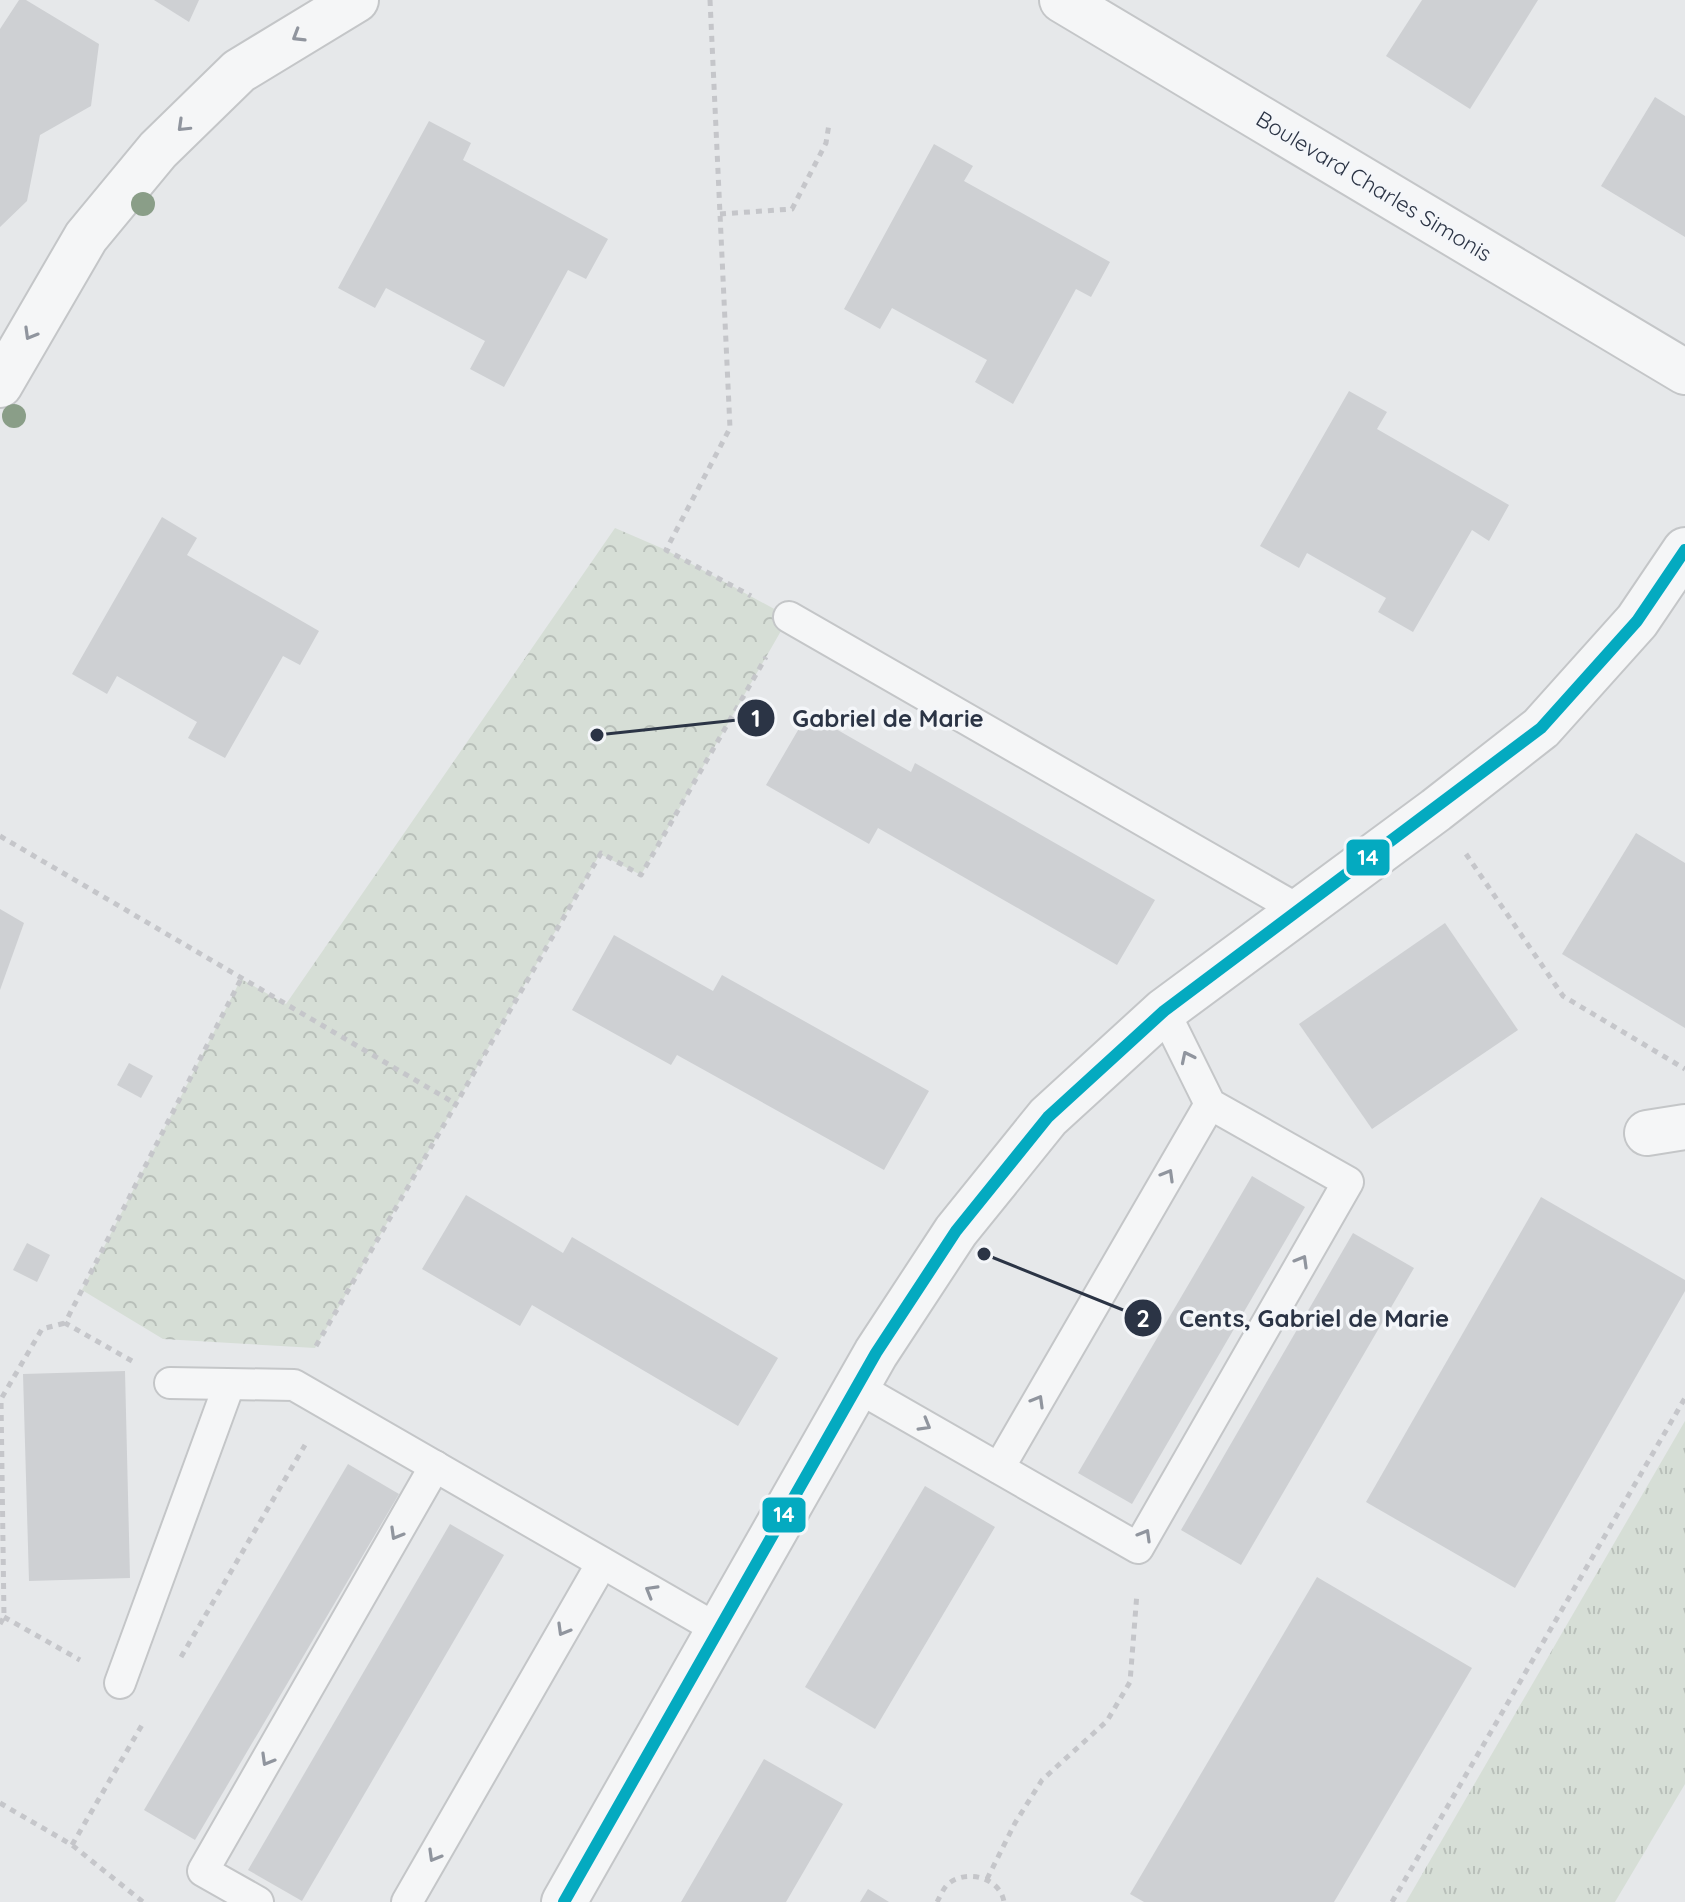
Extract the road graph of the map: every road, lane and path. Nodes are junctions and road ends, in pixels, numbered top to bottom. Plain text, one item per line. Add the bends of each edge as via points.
1 (356, 0) edge
2 (710, 0) edge
3 (1062, 0) edge
4 (829, 124) dead end
5 (720, 214) junction
6 (1685, 372) edge
7 (0, 385) edge
8 (1685, 550) edge
9 (789, 617) junction
10 (1436, 810) junction
11 (0, 836) edge
12 (1297, 909) junction
13 (241, 979) junction
14 (1164, 1011) junction
15 (1685, 1069) edge
16 (456, 1104) junction
17 (1210, 1104) junction
18 (65, 1323) junction
19 (170, 1383) joint
20 (229, 1385) junction
21 (294, 1385) junction
22 (857, 1387) junction
23 (1685, 1398) edge
24 (328, 1406) junction
25 (435, 1466) junction
26 (999, 1468) junction
27 (1138, 1548) junction
28 (602, 1563) junction
29 (4, 1617) junction
30 (0, 1624) edge
31 (719, 1630) junction
32 (176, 1666) dead end
33 (120, 1683) joint
34 (144, 1721) dead end
35 (0, 1803) edge
36 (72, 1845) junction
37 (987, 1879) junction
38 (143, 1902) edge
39 (258, 1902) edge
40 (407, 1902) edge
41 (564, 1902) edge
42 (937, 1902) edge
43 (1004, 1902) edge
44 (1392, 1902) edge

1 -> 7 street via 239,71 158,150 86,237
2 - 5 path
3 - 6 street, Boulevard Charles Simonis
4 - 5 path via 826,143 792,209
5 - 9 path via 730,428 666,550
8 - 10 street via 1637,621 1541,728
9 - 12 lane
9 - 16 path via 641,875 601,853
10 - 12 street
10 - 15 path via 1563,996
11 - 13 path
12 - 14 street
13 - 16 path
13 - 18 path
17 -> 14 lane
14 - 22 street via 1039,1129 956,1231
16 - 21 path
26 -> 17 lane
27 -> 17 lane via 1348,1182
18 - 19 path
18 - 29 path via 42,1329 1,1399
19 - 20 lane
20 - 21 lane
20 - 33 lane
21 - 24 lane
22 -> 26 lane
22 - 31 street
23 - 44 path
24 - 25 lane
24 - 32 path
25 - 28 lane
25 -> 39 lane via 203,1871
26 - 27 lane
27 - 37 path via 1130,1682 1107,1721 1042,1780
31 -> 28 lane
28 -> 40 lane
29 - 30 path
29 - 33 path
31 - 41 street
34 - 36 path
35 - 36 path
36 - 38 path
37 - 42 path via 966,1876 947,1885
37 - 43 path

